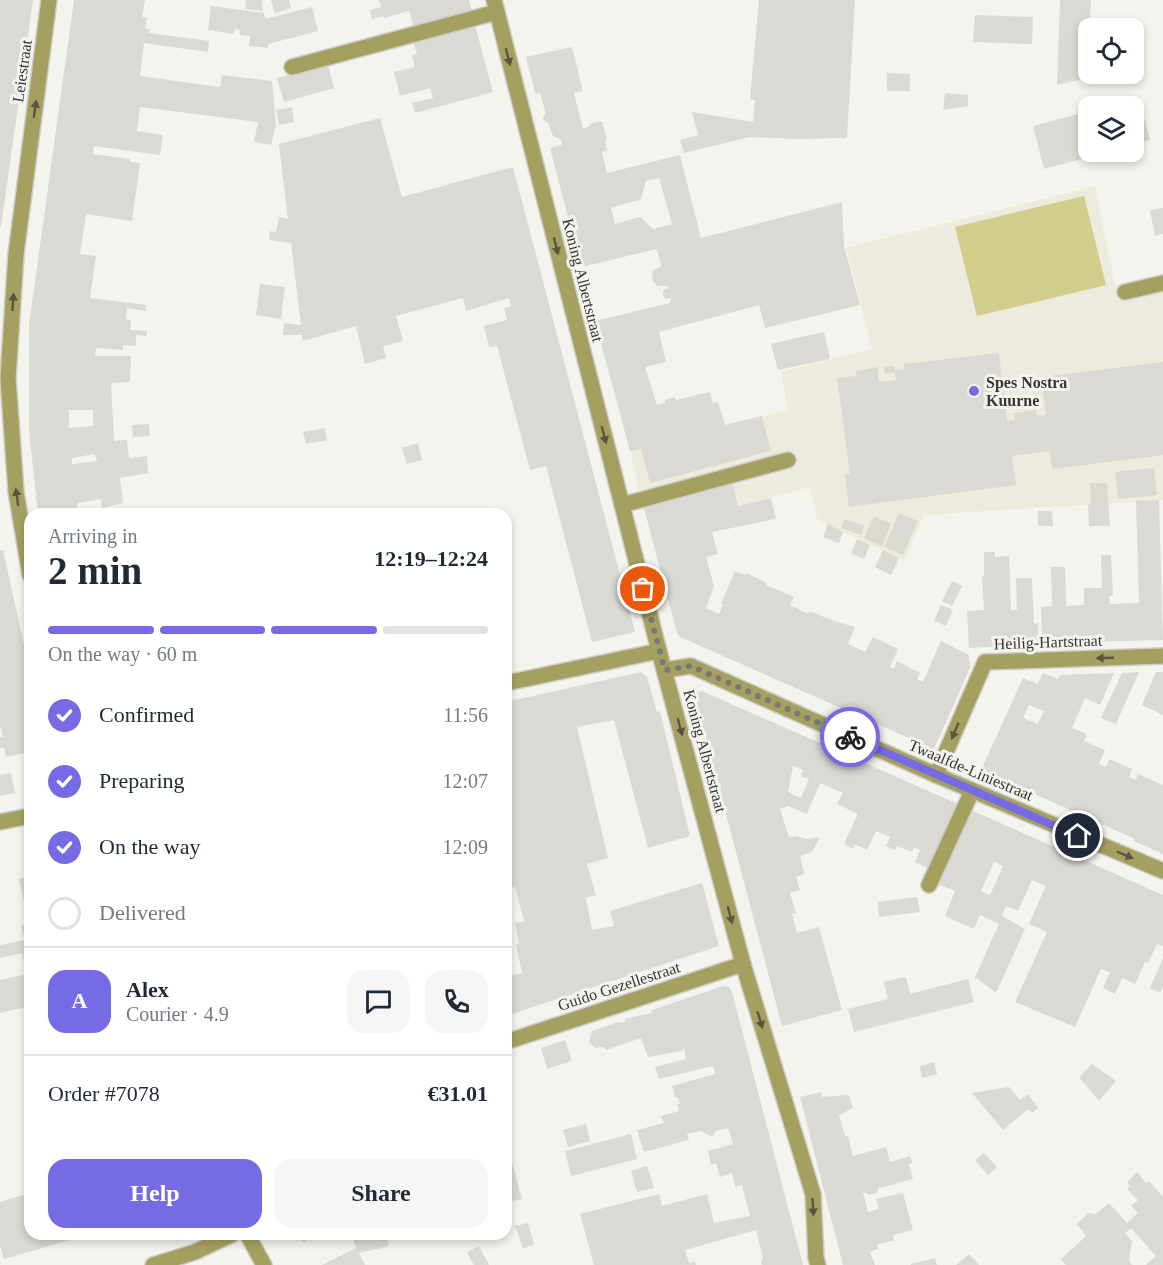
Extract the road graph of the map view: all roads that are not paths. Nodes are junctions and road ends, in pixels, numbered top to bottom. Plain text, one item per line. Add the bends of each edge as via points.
1 (49, 0) edge
2 (495, 6) edge
3 (292, 67) dead end
4 (1163, 284) edge
5 (1125, 292) dead end
6 (4, 378) edge
7 (788, 460) dead end
8 (622, 505) junction
9 (24, 539) edge
10 (659, 651) junction
11 (1163, 656) edge
12 (665, 670) junction
13 (512, 682) edge
14 (936, 775) junction
15 (972, 791) junction
16 (24, 817) edge
17 (0, 822) edge
18 (1163, 871) edge
19 (929, 885) dead end
20 (743, 964) junction
21 (512, 1040) edge
22 (220, 1240) edge
23 (250, 1240) edge
24 (153, 1265) edge
25 (264, 1265) edge
26 (818, 1265) edge

6 -> 1 street, Leiestraat
2 - 3 street
2 -> 8 street, Koning Albertstraat
4 - 5 street
9 -> 6 street, Leiestraat
7 - 8 street
8 - 10 street, Koning Albertstraat
10 - 12 street, Koning Albertstraat
10 - 13 street
11 -> 14 street, Heilig-Hartstraat via 985,662
12 - 14 street, Twaalfde-Liniestraat via 691,666
12 -> 20 street, Koning Albertstraat
14 - 15 street, Twaalfde-Liniestraat
15 -> 18 street, Twaalfde-Liniestraat
15 - 19 street
16 - 17 street
20 - 21 street, Guido Gezellestraat
20 -> 26 street, Koning Albertstraat via 813,1194
22 - 24 street
23 - 25 street

